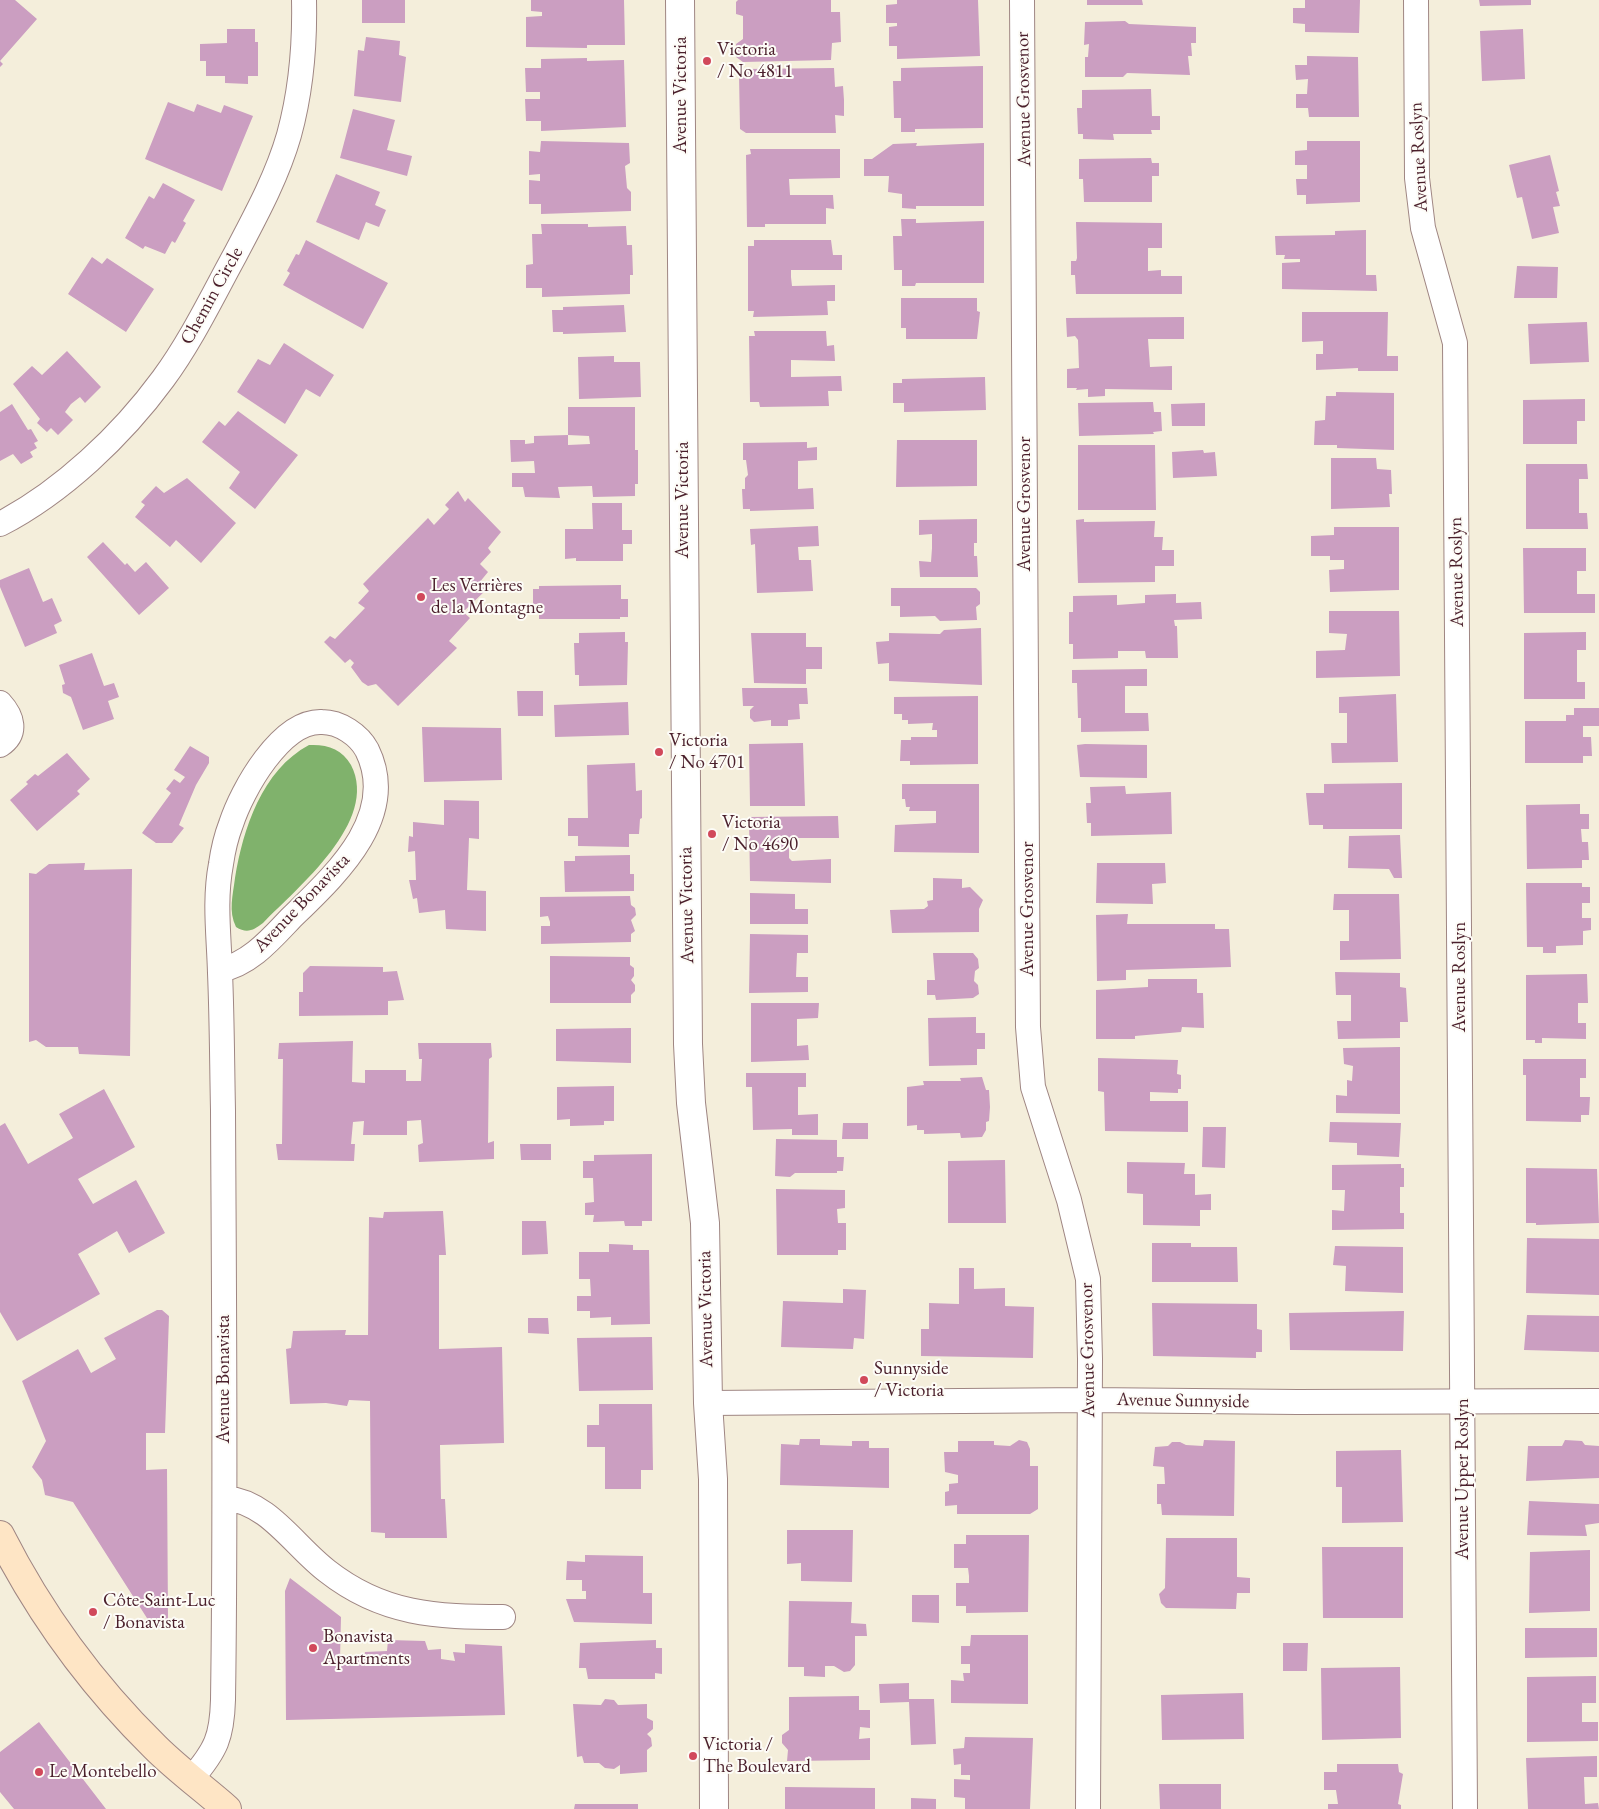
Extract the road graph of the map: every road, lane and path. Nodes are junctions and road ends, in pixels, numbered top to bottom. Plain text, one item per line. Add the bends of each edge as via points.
1 (304, 0) edge
2 (680, 0) edge
3 (1022, 0) edge
4 (1416, 0) edge
5 (0, 524) edge
6 (0, 703) edge
7 (0, 745) edge
8 (220, 970) junction
9 (1461, 1149) joint
10 (1089, 1400) junction
11 (1462, 1400) junction
12 (1599, 1401) edge
13 (708, 1402) junction
14 (225, 1498) junction
15 (0, 1535) edge
16 (504, 1617) dead end
17 (192, 1778) junction
18 (227, 1809) edge
19 (714, 1809) edge
20 (1088, 1809) edge
21 (1465, 1809) edge

1 - 5 street, Chemin Circle via 301,71 282,158 243,240 191,336 163,379 126,423 43,499
2 - 13 street, Avenue Victoria via 688,1044 704,1202
3 - 10 street, Avenue Grosvenor via 1030,1059 1033,1087 1069,1200 1088,1279
4 - 9 street, Avenue Roslyn via 1417,178 1423,228 1455,344
6 - 7 street via 11,717 12,725 11,733
8 - 8 street, Avenue Bonavista via 244,961 266,943 334,874 364,834 374,802 374,773 363,744 341,727 315,722 294,731 264,762 243,796 231,822 217,887
8 - 14 street, Avenue Bonavista
9 - 11 street, Avenue Upper Roslyn
10 - 11 street, Avenue Sunnyside
10 - 13 street, Avenue Sunnyside
10 - 20 street, Avenue Grosvenor
11 - 12 street, Avenue Sunnyside
11 - 21 street, Avenue Upper Roslyn
13 - 19 street, Avenue Victoria via 713,1479
14 - 16 street via 249,1503 265,1513 328,1572 370,1597 427,1615
14 - 17 street, Avenue Bonavista via 222,1726 212,1754
15 - 17 main road via 33,1596 88,1672 156,1748
17 - 18 main road

